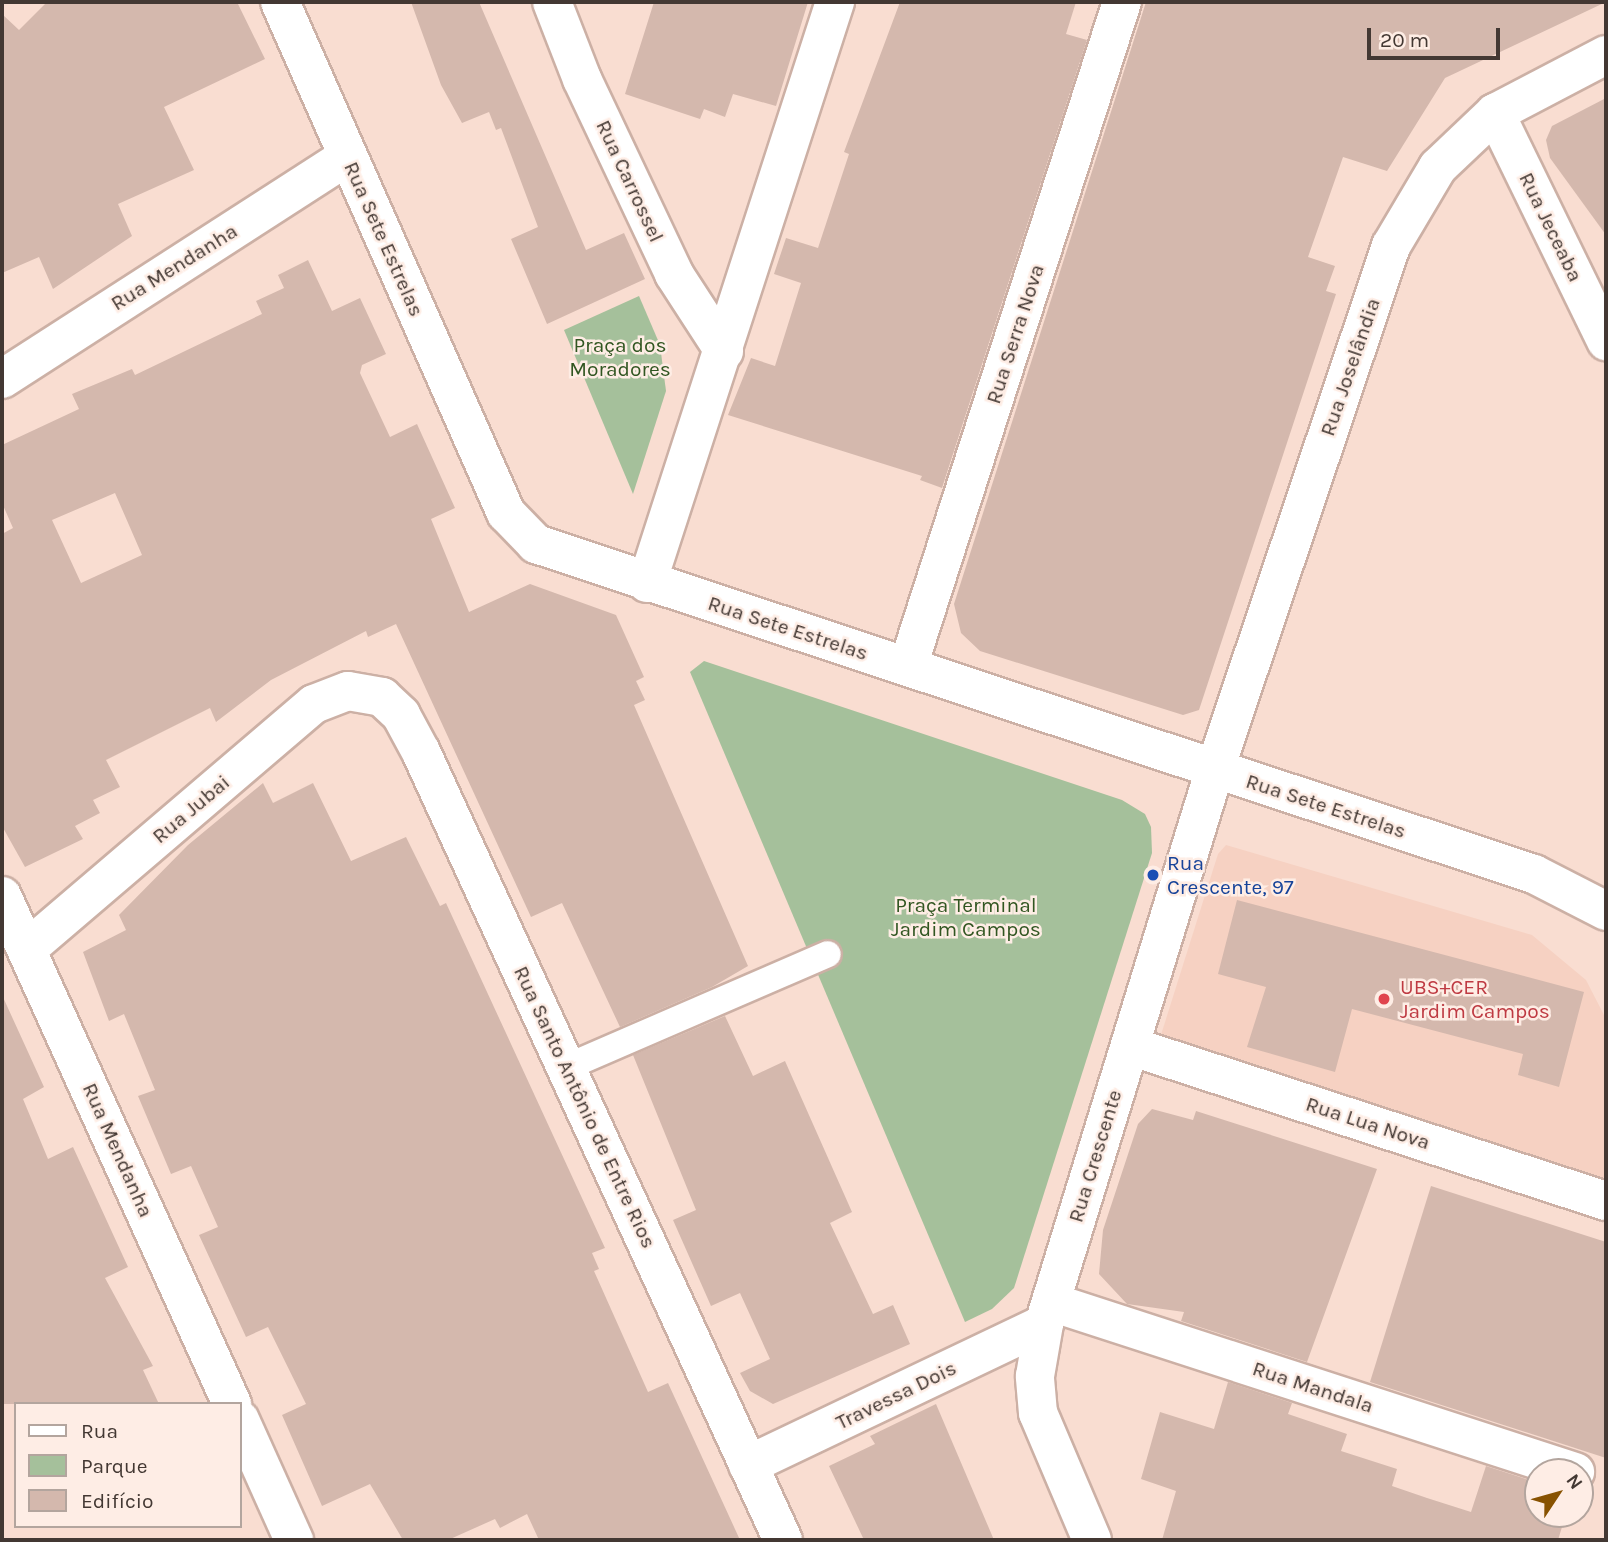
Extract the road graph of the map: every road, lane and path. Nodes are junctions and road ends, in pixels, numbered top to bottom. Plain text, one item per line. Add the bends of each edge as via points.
1 (280, 2) edge
2 (552, 2) edge
3 (835, 2) edge
4 (1122, 2) edge
5 (1606, 55) edge
6 (1495, 113) junction
7 (347, 157) junction
8 (1606, 341) edge
9 (724, 351) junction
10 (2, 379) edge
11 (647, 583) junction
12 (908, 666) junction
13 (366, 692) joint
14 (1215, 769) junction
15 (2, 896) edge
16 (1606, 910) edge
17 (27, 949) junction
18 (828, 954) dead end
19 (1130, 1046) junction
20 (567, 1067) junction
21 (1606, 1201) edge
22 (1048, 1313) junction
23 (231, 1402) edge
24 (242, 1424) edge
25 (1529, 1458) edge
26 (748, 1465) junction
27 (294, 1540) edge
28 (783, 1540) edge
29 (1092, 1540) edge

1 - 7 street, Rua Sete Estrelas
2 - 9 street, Rua Carrossel via 582,79 674,274
3 - 9 street
4 - 12 street, Rua Serra Nova
5 - 6 street, Rua Joselândia
6 - 8 street, Rua Jeceaba
6 - 14 street, Rua Joselândia via 1438,167 1391,246
7 - 10 street, Rua Mendanha
7 - 11 street, Rua Sete Estrelas via 506,513 549,552
9 - 11 street
11 - 12 street, Rua Sete Estrelas
12 - 14 street, Rua Sete Estrelas
13 - 17 street, Rua Jubai via 348,691 314,704
13 - 20 street, Rua Santo Antônio de Entre Rios via 382,697 401,715 421,752
14 - 16 street, Rua Sete Estrelas via 1534,874
14 - 19 street, Rua Crescente
15 - 17 street, Rua Mendanha
17 - 23 street, Rua Mendanha
18 - 20 lane
19 - 21 street, Rua Lua Nova
19 - 22 street, Rua Crescente
20 - 26 street, Rua Santo Antônio de Entre Rios
22 - 25 street, Rua Mandala
22 - 26 street, Travessa Dois
22 - 29 street, Rua Crescente via 1035,1376 1038,1413
24 - 27 street
26 - 28 street, Rua Santo Antônio de Entre Rios

